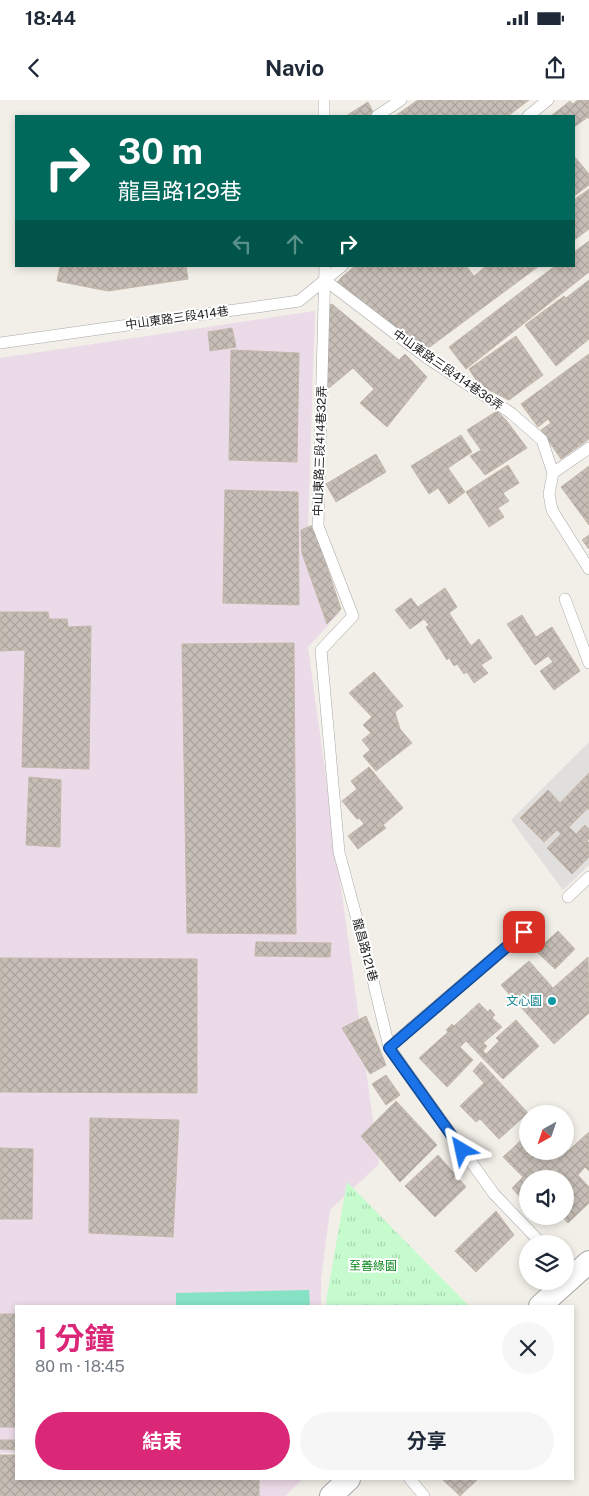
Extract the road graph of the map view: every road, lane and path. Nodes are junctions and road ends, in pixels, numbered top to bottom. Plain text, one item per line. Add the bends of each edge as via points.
1 (324, 100) edge
2 (401, 100) edge
3 (548, 100) edge
4 (324, 115) edge
5 (378, 115) edge
6 (529, 115) edge
7 (325, 267) edge
8 (341, 267) edge
9 (325, 280) junction
10 (0, 343) edge
11 (589, 448) edge
12 (553, 473) junction
13 (589, 569) edge
14 (565, 599) dead end
15 (352, 616) joint
16 (589, 663) edge
17 (589, 877) edge
18 (568, 897) dead end
19 (539, 919) dead end
20 (389, 1048) junction
21 (533, 1235) edge
22 (579, 1273) edge
23 (541, 1305) edge
24 (348, 1480) edge
25 (411, 1480) edge
26 (331, 1496) edge
27 (424, 1496) edge

1 - 4 lane
2 - 5 lane
3 - 6 lane
7 - 9 lane, 中山東路三段414巷32弄
8 - 9 lane, 中山東路三段414巷
9 - 10 lane, 中山東路三段414巷 via 299,301
9 - 12 lane, 中山東路三段414巷36弄 via 427,358 511,413 542,440
9 - 15 lane, 中山東路三段414巷32弄 via 318,526
11 - 12 lane
12 - 13 lane, 中山東路三段414巷36弄 via 549,494 552,510
14 - 16 lane
15 - 20 lane, 龍昌路121巷 via 322,650 339,852
17 - 18 lane
19 - 20 lane
20 - 21 lane, 龍昌路121巷 via 494,1194
22 - 23 street
24 - 26 street
25 - 27 lane

